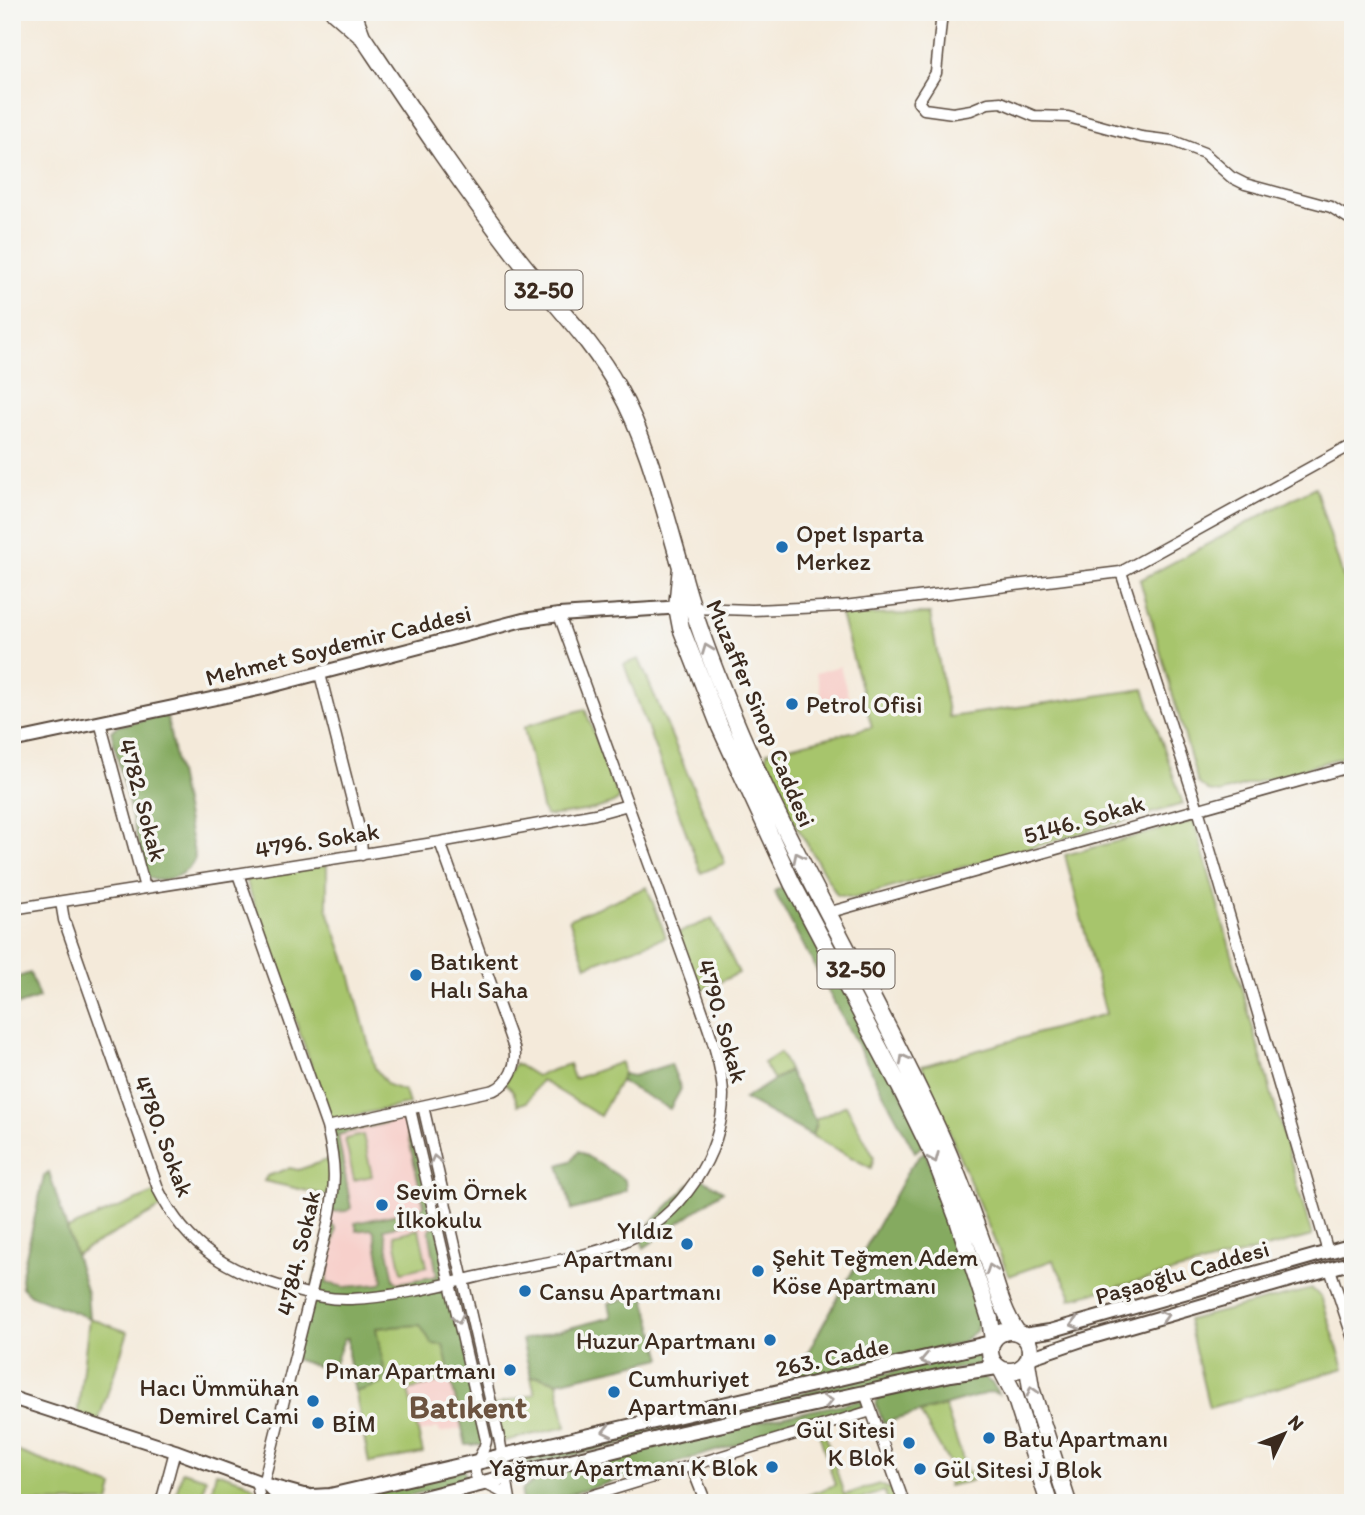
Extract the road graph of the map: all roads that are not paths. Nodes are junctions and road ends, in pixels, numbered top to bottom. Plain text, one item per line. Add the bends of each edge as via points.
1 (334, 12) edge
2 (353, 12) edge
3 (942, 12) edge
4 (362, 36) junction
5 (1353, 221) edge
6 (1353, 444) edge
7 (1121, 572) junction
8 (684, 607) junction
9 (559, 615) junction
10 (320, 674) junction
11 (100, 722) junction
12 (12, 741) edge
13 (1353, 766) edge
14 (628, 805) junction
15 (1198, 809) junction
16 (440, 842) junction
17 (362, 855) junction
18 (238, 874) junction
19 (145, 888) junction
20 (61, 902) junction
21 (12, 909) edge
22 (827, 914) junction
23 (422, 1106) junction
24 (410, 1109) junction
25 (327, 1127) junction
26 (1353, 1245) edge
27 (1328, 1252) junction
28 (1353, 1262) edge
29 (1330, 1269) junction
30 (462, 1280) junction
31 (450, 1283) junction
32 (310, 1295) junction
33 (1020, 1333) junction
34 (1353, 1339) edge
35 (992, 1342) junction
36 (1028, 1360) junction
37 (999, 1368) junction
38 (865, 1392) junction
39 (12, 1398) edge
40 (871, 1411) junction
41 (175, 1451) junction
42 (503, 1455) junction
43 (478, 1461) junction
44 (691, 1465) junction
45 (506, 1477) junction
46 (483, 1482) junction
47 (262, 1484) junction
48 (309, 1499) edge
49 (511, 1501) edge
50 (161, 1503) edge
51 (261, 1503) edge
52 (285, 1503) edge
53 (404, 1503) edge
54 (568, 1503) edge
55 (706, 1503) edge
56 (904, 1503) edge
57 (1049, 1503) edge
58 (1068, 1503) edge

1 - 4 main road, 32-50
2 - 4 main road, 32-50
3 - 5 street via 936,73 918,102 924,109 953,113 1001,102 1034,116 1077,119 1173,141 1204,153 1245,184 1331,207
4 - 8 main road, Muzaffer Sinop Caddesi / 32-50 via 514,254 617,387 643,443 681,567
6 - 7 street
7 - 8 street via 844,606
7 - 15 street
8 - 9 street, Mehmet Soydemir Caddesi
22 -> 8 main road, Muzaffer Sinop Caddesi / 32-50
8 -> 35 main road, Muzaffer Sinop Caddesi / 32-50 via 681,628 746,789 935,1159 990,1319
9 - 10 street, Mehmet Soydemir Caddesi via 510,623
9 - 14 street, 4790. Sokak
10 - 11 street, Mehmet Soydemir Caddesi
10 - 17 street
11 - 12 street, Mehmet Soydemir Caddesi
11 - 19 street, 4782. Sokak
13 - 15 street, 5146. Sokak
14 - 16 street, 4796. Sokak
14 - 30 street, 4790. Sokak via 719,1070 722,1106 710,1151 679,1203 635,1237
15 - 22 street, 5146. Sokak
15 - 27 street
16 - 17 street, 4796. Sokak
16 - 23 street via 514,1048 515,1063 498,1088
17 - 18 street, 4796. Sokak
18 - 19 street, 4796. Sokak
18 - 25 street, 4784. Sokak
19 - 20 street, 4796. Sokak
20 - 21 street, 4796. Sokak
20 - 32 street, 4780. Sokak via 159,1191 174,1217 196,1243 227,1266
33 -> 22 main road, Muzaffer Sinop Caddesi / 32-50 via 1005,1310 940,1134
23 - 24 street
30 -> 23 street
24 - 25 street
24 - 31 street
25 - 32 street, 4784. Sokak via 335,1181
26 - 27 street, Paşaoğlu Caddesi
27 -> 33 street, Paşaoğlu Caddesi via 1050,1331
28 - 29 street, Paşaoğlu Caddesi
29 - 34 street
36 -> 29 street, Paşaoğlu Caddesi via 1082,1340
30 - 31 street, 4790. Sokak
30 - 42 street
31 - 32 street, 4780. Sokak via 364,1298
31 -> 43 street via 486,1440
32 - 47 street, 4784. Sokak
33 - 35 main road via 1003,1332
33 - 36 main road via 1030,1346
35 - 37 main road via 991,1359
35 -> 42 main road, 263. Cadde
36 - 37 main road via 1013,1371
58 -> 36 main road via 1031,1388
37 - 38 main road, 263. Cadde
37 - 57 main road via 1015,1396
38 - 40 street
45 -> 38 main road, 263. Cadde
39 - 41 street
40 - 44 street
40 - 56 street
41 - 47 street
41 - 50 street
42 - 43 main road, 263. Cadde
42 - 45 street
43 - 46 street via 475,1472
43 - 48 main road, 263. Cadde
44 - 54 street
44 - 55 street
45 - 46 main road, 263. Cadde
45 - 49 street
46 - 49 street
46 - 53 main road, 263. Cadde
47 - 48 street
47 - 51 street
47 - 52 street

